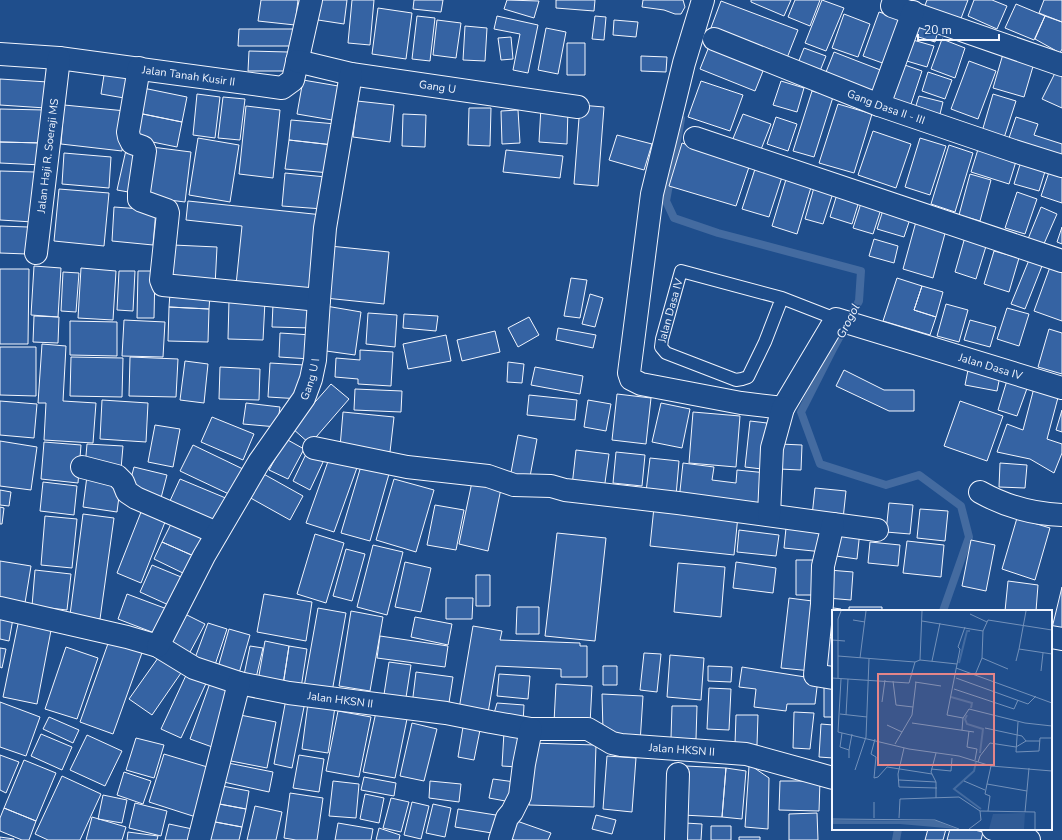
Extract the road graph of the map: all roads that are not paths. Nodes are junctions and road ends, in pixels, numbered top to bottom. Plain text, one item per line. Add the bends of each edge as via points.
1 (311, 0) edge
2 (703, 0) edge
3 (887, 2) edge
4 (913, 12) junction
5 (714, 39) dead end
6 (0, 54) edge
7 (59, 58) junction
8 (298, 61) junction
9 (1062, 65) edge
10 (140, 68) junction
11 (351, 74) junction
12 (879, 105) junction
13 (578, 107) dead end
14 (695, 138) dead end
15 (1062, 166) edge
16 (36, 253) dead end
17 (1062, 261) edge
18 (782, 298) junction
19 (318, 300) junction
20 (838, 320) junction
21 (1062, 388) edge
22 (783, 408) junction
23 (314, 448) dead end
24 (82, 467) dead end
25 (980, 492) dead end
26 (769, 515) junction
27 (1062, 515) edge
28 (833, 524) junction
29 (877, 530) dead end
30 (217, 533) junction
31 (0, 608) edge
32 (1052, 637) edge
33 (1062, 639) edge
34 (158, 646) junction
35 (832, 678) edge
36 (239, 683) junction
37 (531, 729) junction
38 (678, 774) dead end
39 (832, 778) edge
40 (996, 830) edge
41 (200, 840) edge
42 (500, 840) edge
43 (676, 840) edge
44 (1029, 840) edge

1 - 8 street, Jalan Tanah Kusir II
2 - 22 street via 682,71 652,194 629,373 631,379 641,384
3 - 4 street
4 - 9 street
4 - 12 street
5 - 12 street, Gang Dasa II - III
6 - 7 street, Jalan Tanah Kusir II
7 - 10 street, Jalan Tanah Kusir II
7 - 16 street, Jalan Haji R. Soeraji MS
8 - 10 street, Jalan Tanah Kusir II via 293,80 282,88
8 - 11 street, Gang U
10 - 19 street via 128,132 132,143 143,147 145,151 140,198 167,210 168,213 161,280 163,285
11 - 13 street, Gang U
11 - 19 street, Gang U I via 325,228
12 - 15 street, Gang Dasa II - III
14 - 17 street
18 - 18 lane, Jalan Dasa IV via 748,377 736,380 666,353 661,347 681,271
18 - 20 lane, Jalan Dasa IV
19 - 30 street, Gang U I via 315,360 304,398 259,462
20 - 21 street, Jalan Dasa IV
20 - 22 street
22 - 26 street via 772,448
23 - 26 street via 407,467 488,476 514,485 551,486 565,490
24 - 30 street via 117,476 127,492 136,498
25 - 27 street via 996,501 1044,514
26 - 28 street
28 - 29 street
28 - 35 street via 824,566 815,674
30 - 34 street, Gang U I
31 - 34 street, Jalan HKSN II
32 - 33 street
34 - 36 street, Jalan HKSN II via 194,668
36 - 37 street, Jalan HKSN II via 288,693 446,713
36 - 41 street
37 - 39 street, Jalan HKSN II via 588,729 612,743 621,745 746,754
37 - 42 street via 520,796 507,818
38 - 43 street
40 - 44 street

